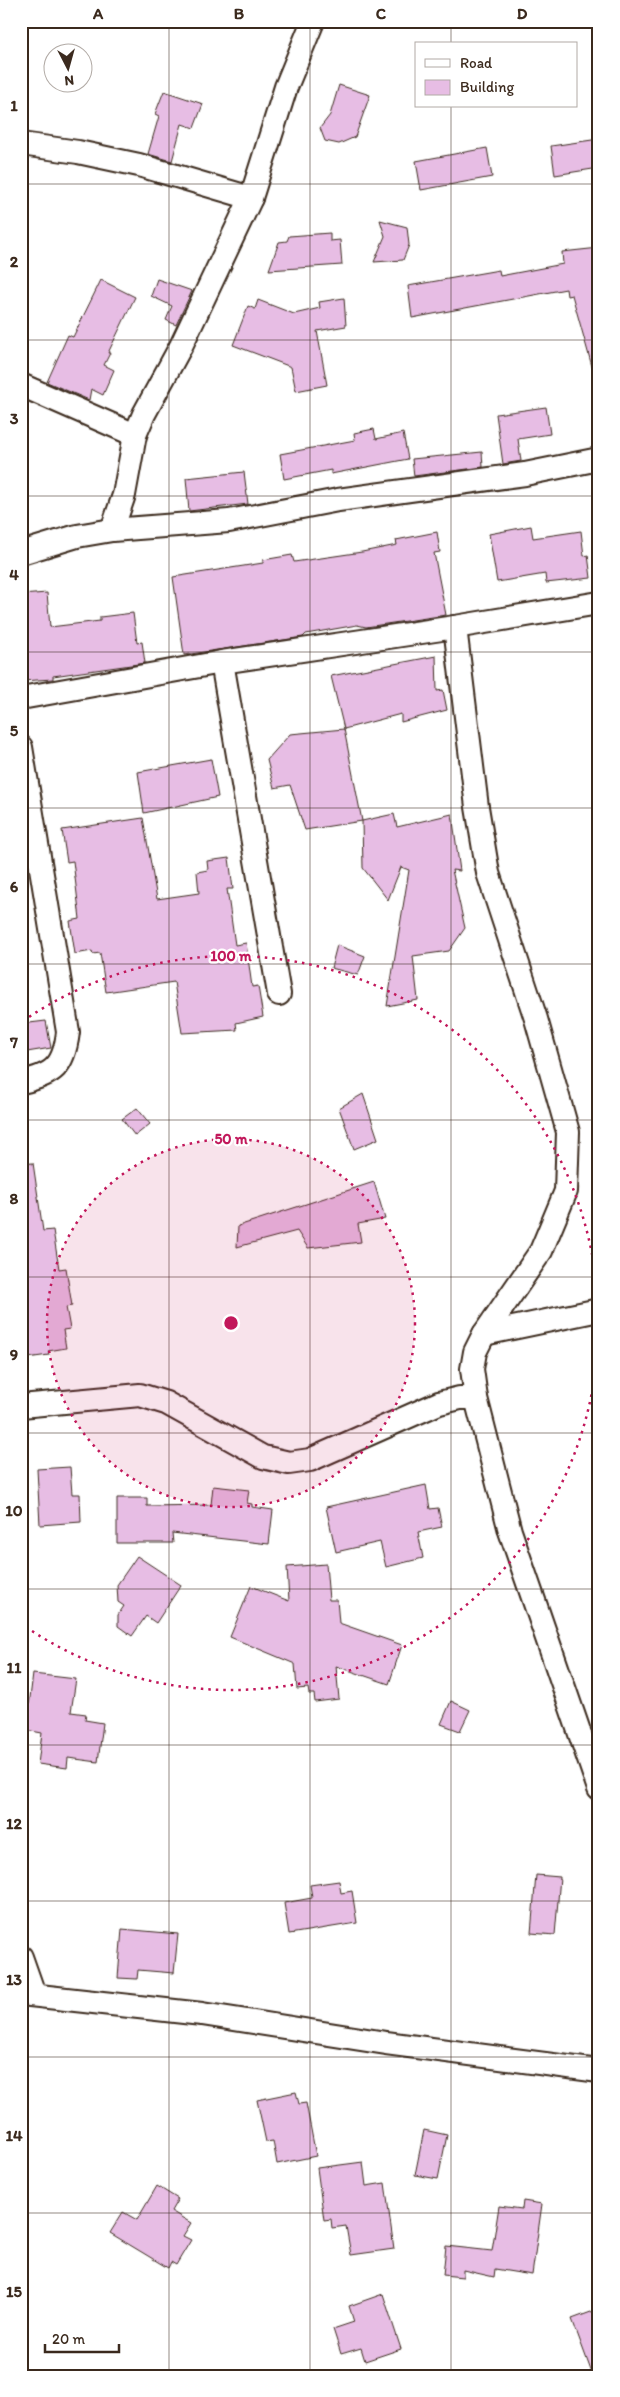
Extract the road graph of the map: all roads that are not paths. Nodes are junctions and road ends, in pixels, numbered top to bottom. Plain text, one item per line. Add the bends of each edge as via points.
1 (313, 21) edge
2 (21, 144) edge
3 (251, 198) junction
4 (21, 385) edge
5 (135, 435) junction
6 (599, 459) edge
7 (112, 530) junction
8 (21, 553) edge
9 (599, 602) edge
10 (455, 627) junction
11 (222, 662) junction
12 (21, 698) edge
13 (21, 747) edge
14 (278, 994) dead end
15 (21, 1082) edge
16 (599, 1310) edge
17 (484, 1334) junction
18 (476, 1398) junction
19 (21, 1406) edge
20 (599, 1789) edge
21 (21, 1957) edge
22 (27, 1994) edge
23 (599, 2071) edge

1 - 3 street via 286,87
2 - 3 street via 78,152 139,166
3 - 5 street
4 - 5 street
5 - 7 street via 124,495
6 - 7 street via 526,474 338,500 229,521
7 - 8 street via 77,536
9 - 10 street
10 - 11 street
10 - 17 street via 488,873 536,1019 568,1132 566,1191 541,1251
11 - 12 street
11 - 14 street
13 - 15 street via 68,1032 65,1054 54,1069 41,1078
16 - 17 street
17 - 18 street via 475,1352 472,1370
18 - 19 street via 439,1403 310,1460 289,1463 263,1457 166,1403 140,1395
18 - 20 street via 510,1531
21 - 22 street
22 - 23 street via 202,2014 386,2043

